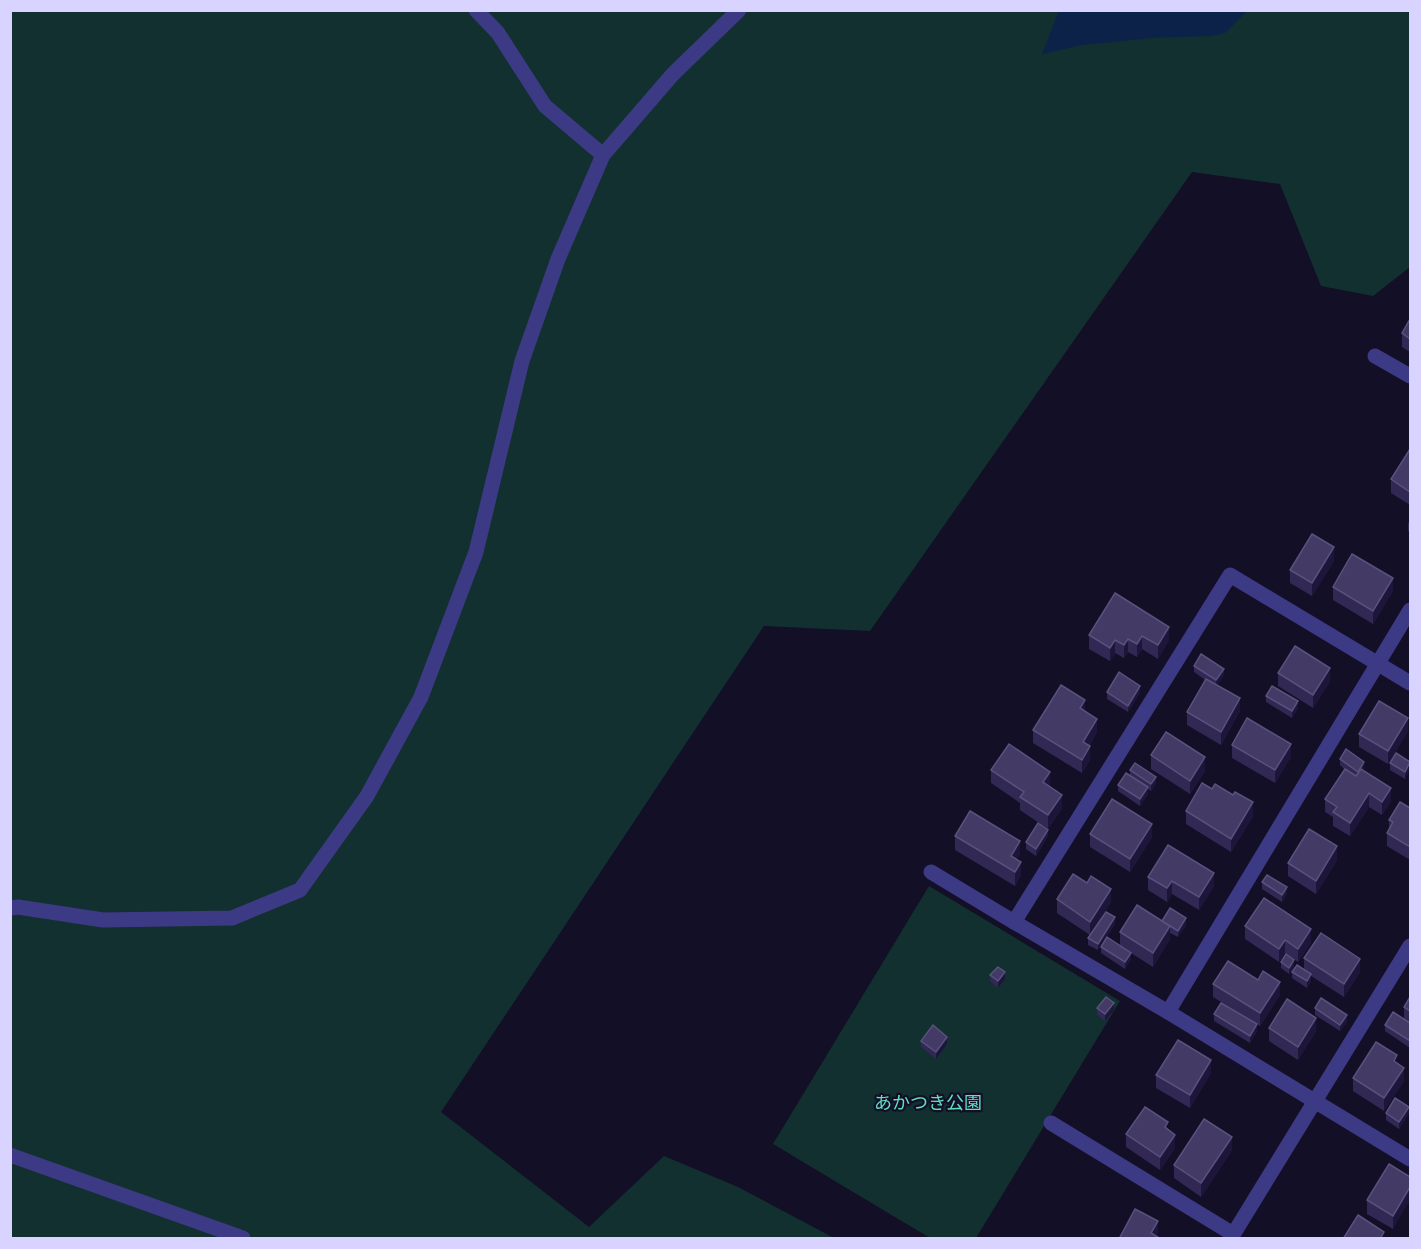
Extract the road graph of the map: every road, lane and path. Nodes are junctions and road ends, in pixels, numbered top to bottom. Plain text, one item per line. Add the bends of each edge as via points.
1 (476, 10) edge
2 (739, 10) edge
3 (603, 155) junction
4 (1375, 356) dead end
5 (1410, 376) edge
6 (1410, 610) edge
7 (1379, 664) junction
8 (1410, 683) edge
9 (932, 872) dead end
10 (10, 908) edge
11 (1014, 922) junction
12 (1410, 945) edge
13 (1168, 1012) junction
14 (1314, 1102) junction
15 (1051, 1123) dead end
16 (10, 1155) edge
17 (1410, 1159) edge
18 (1232, 1236) edge
19 (243, 1239) edge

1 - 3 street via 498,33 545,106
2 - 3 street via 674,74
3 - 10 street via 558,259 522,361 476,552 421,697 367,796 300,890 232,918 103,920
4 - 5 street
6 - 7 street
7 - 8 street
7 - 11 street via 1230,575
7 - 13 street
9 - 11 street
11 - 13 street
12 - 14 street
13 - 14 street
14 - 17 street
14 - 18 street
15 - 18 street
16 - 19 street

